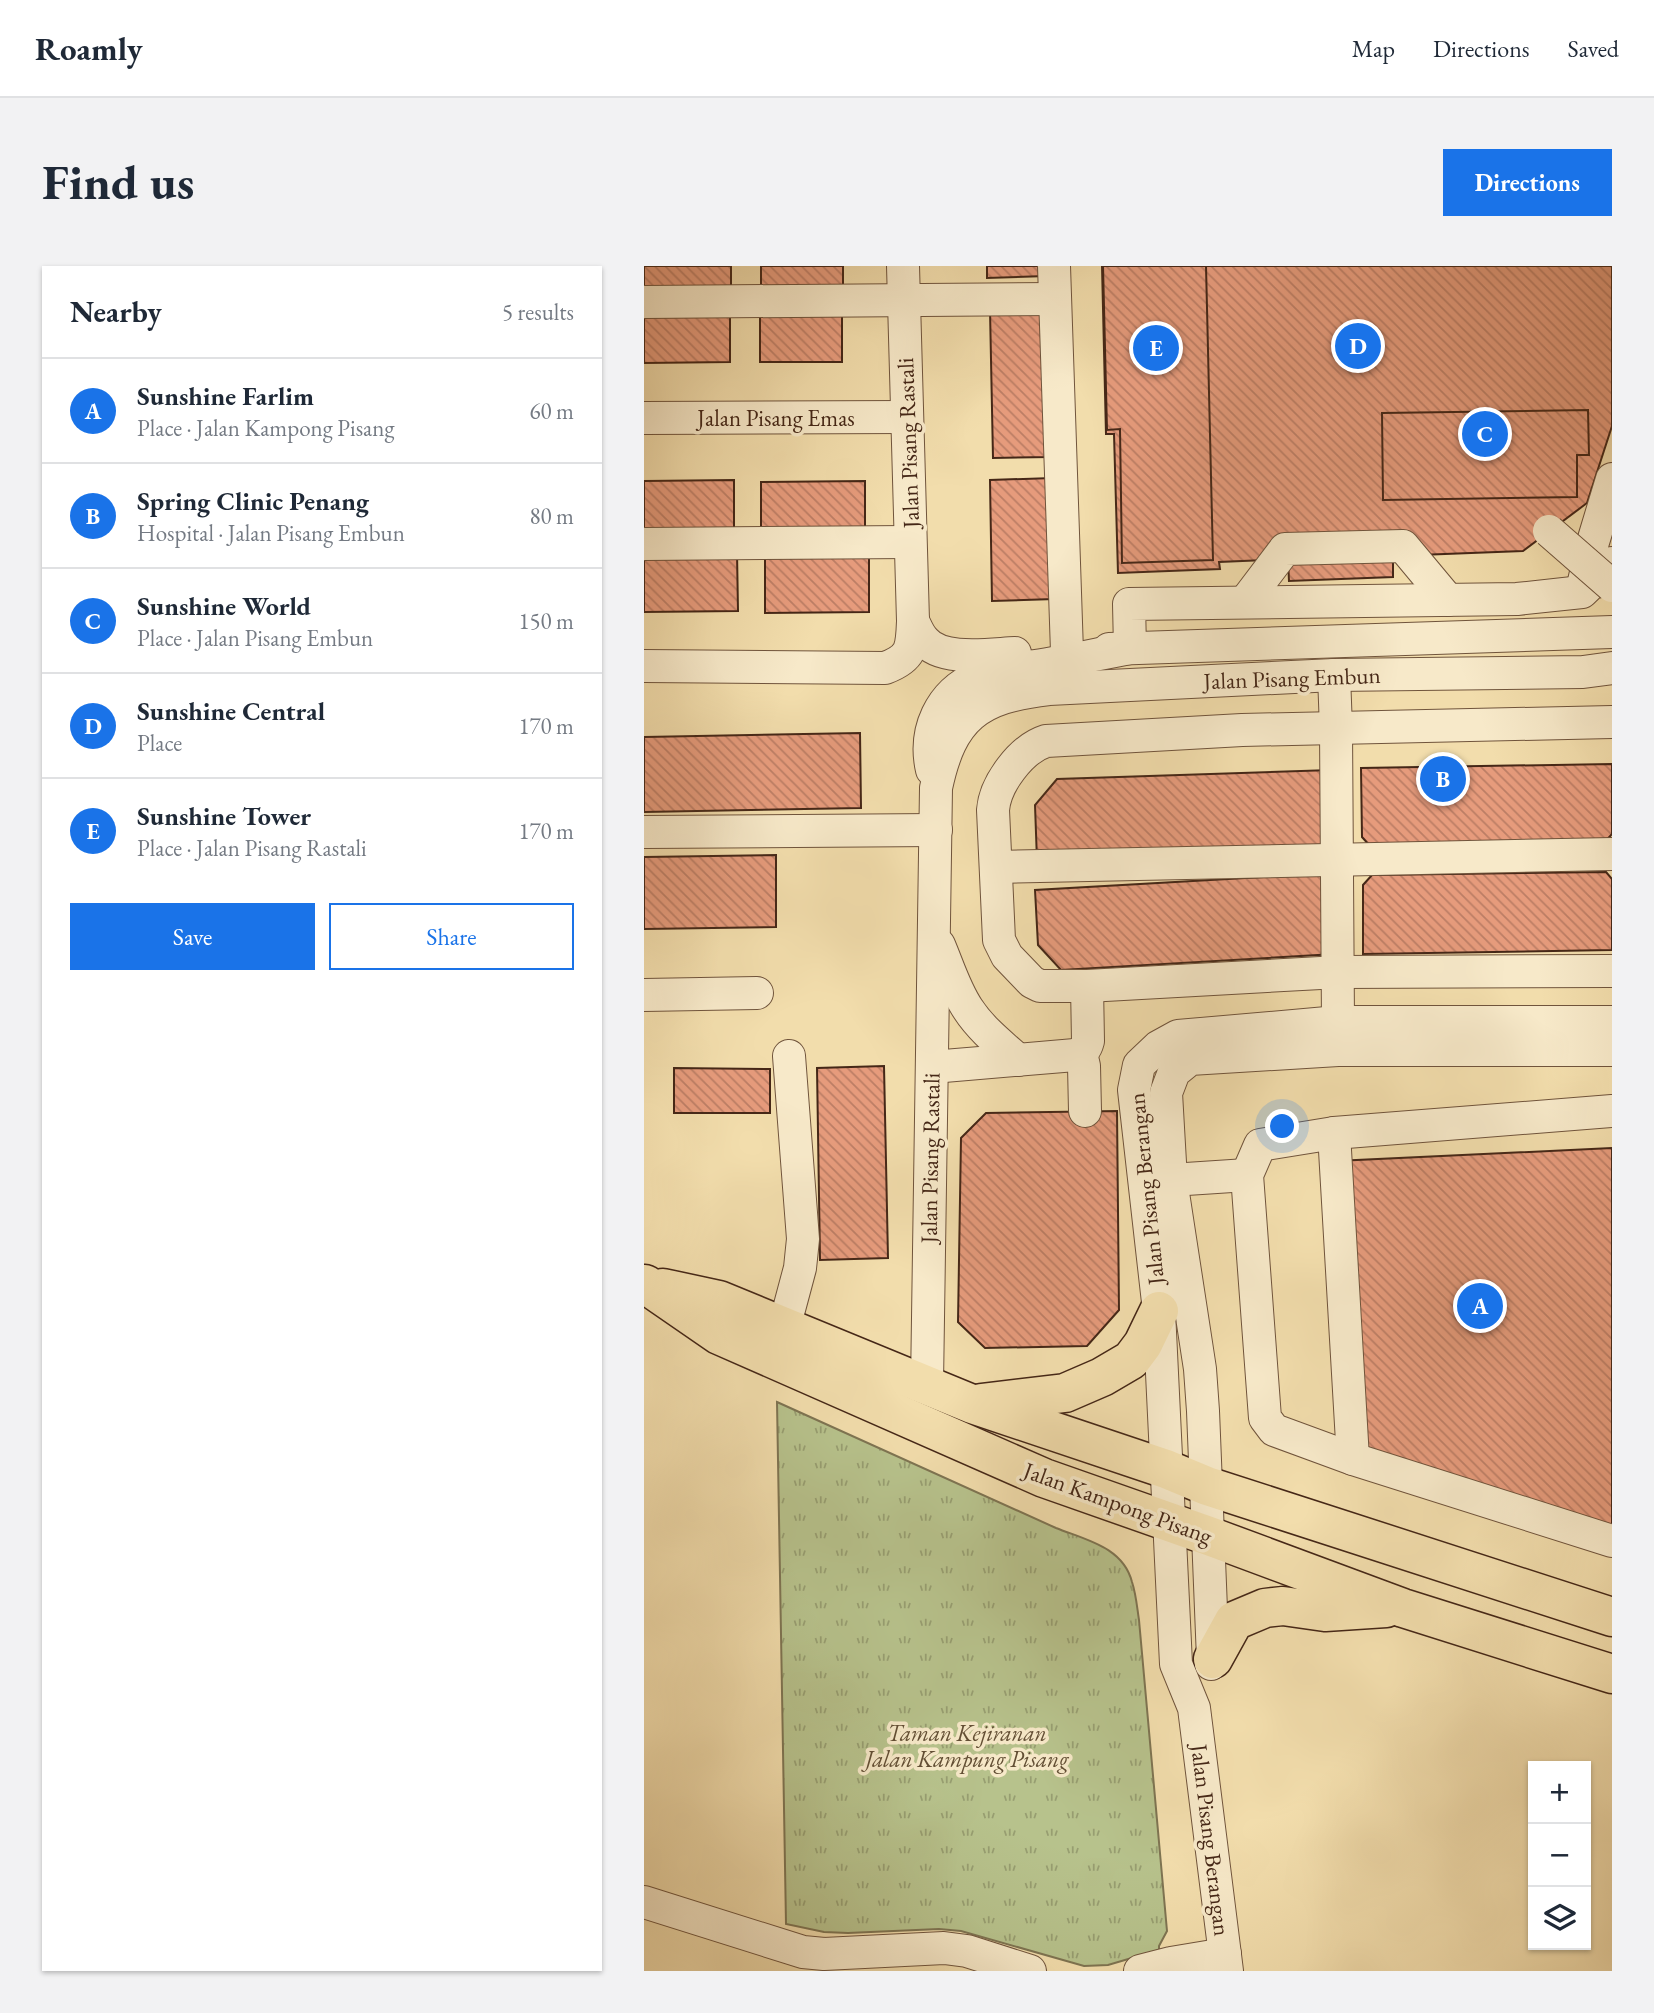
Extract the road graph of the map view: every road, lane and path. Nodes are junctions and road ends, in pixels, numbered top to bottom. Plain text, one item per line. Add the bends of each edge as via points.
1 (903, 266) edge
2 (1054, 266) edge
3 (1055, 299) junction
4 (904, 300) junction
5 (644, 302) edge
6 (907, 417) junction
7 (644, 418) edge
8 (1612, 479) edge
9 (1549, 531) dead end
10 (910, 542) junction
11 (644, 544) edge
12 (1612, 563) edge
13 (1597, 589) edge
14 (1448, 600) junction
15 (1245, 602) junction
16 (913, 621) junction
17 (1597, 634) edge
18 (1130, 648) junction
19 (1067, 652) junction
20 (644, 667) edge
21 (1597, 670) edge
22 (1334, 675) junction
23 (946, 699) joint
24 (975, 711) joint
25 (1612, 722) edge
26 (1336, 729) junction
27 (936, 788) junction
28 (936, 830) junction
29 (644, 832) edge
30 (1612, 854) edge
31 (1337, 861) junction
32 (996, 867) junction
33 (934, 932) junction
34 (1612, 971) edge
35 (1339, 972) junction
36 (1087, 986) junction
37 (757, 993) dead end
38 (644, 995) edge
39 (1338, 1022) junction
40 (1612, 1022) edge
41 (1082, 1053) junction
42 (789, 1056) dead end
43 (1604, 1056) edge
44 (1018, 1060) junction
45 (932, 1067) junction
46 (1085, 1111) dead end
47 (1612, 1111) edge
48 (1334, 1133) junction
49 (1247, 1175) junction
50 (1171, 1180) junction
51 (645, 1284) edge
52 (1159, 1311) junction
53 (784, 1328) junction
54 (927, 1384) junction
55 (972, 1404) junction
56 (1353, 1459) junction
57 (1166, 1469) junction
58 (1207, 1486) junction
59 (1169, 1523) junction
60 (1209, 1536) junction
61 (1612, 1541) edge
62 (1403, 1608) junction
63 (1612, 1617) edge
64 (1213, 1659) junction
65 (1612, 1674) edge
66 (1194, 1708) junction
67 (644, 1902) edge
68 (1226, 1962) edge
69 (1030, 1971) edge
70 (1140, 1971) edge

1 - 4 street, Jalan Pisang Rastali
2 - 3 street
3 - 4 street
3 - 19 street
4 - 5 street
4 - 6 street, Jalan Pisang Rastali
6 - 7 street, Jalan Pisang Emas
6 - 10 street, Jalan Pisang Rastali
8 - 13 street via 1593,542
9 - 13 street, bridge
10 - 11 street
10 - 16 street, Jalan Pisang Rastali
12 - 13 street
13 - 14 street via 1517,599
13 - 17 street
14 - 15 street
14 - 15 street via 1403,547 1286,549
15 - 18 street via 1129,604
16 - 19 street, Jalan Pisang Embun via 924,641 956,655
16 - 20 street via 907,654 885,668
17 - 18 street, Jalan Pisang Embun
17 - 21 street
18 - 19 street, Jalan Pisang Embun
18 - 23 street, Jalan Pisang Embun via 978,676
21 - 22 street, Jalan Pisang Embun
22 - 24 street, Jalan Pisang Embun via 1040,690 995,700
22 - 26 street
23 - 27 street, Jalan Pisang Rastali via 937,714 928,755
24 - 27 street, Jalan Pisang Rastali via 942,758
25 - 26 street
26 - 31 street
26 - 32 street via 1242,730 1036,744 996,792
27 - 28 street, Jalan Pisang Rastali
28 - 29 street
28 - 33 street, Jalan Pisang Rastali
30 - 31 street
31 - 32 street
31 - 35 street
32 - 36 street via 998,932 1007,956 1040,986
33 - 44 street, Jalan Pisang Rastali via 968,1009
33 - 45 street, Jalan Pisang Rastali
34 - 35 street
35 - 36 street
35 - 39 street
36 - 41 street via 1088,1041
37 - 38 street
39 - 40 street, Jalan Pisang Berangan
39 - 52 street, Jalan Pisang Berangan via 1178,1037 1158,1047 1139,1065 1134,1090
41 - 44 street
41 - 46 street
42 - 53 street via 803,1239
43 - 50 street, Jalan Pisang Berangan via 1338,1050 1189,1059 1174,1072 1166,1093
44 - 45 street
45 - 54 street, Jalan Pisang Rastali
47 - 48 street
48 - 49 street via 1260,1145
48 - 56 street
49 - 50 street
49 - 56 street via 1265,1418 1274,1430
50 - 58 street, Jalan Pisang Berangan via 1200,1369
51 - 53 main road, Jalan Kampong Pisang via 719,1300
51 - 59 main road, Jalan Kampong Pisang via 719,1335 1044,1478
52 - 55 main road via 1131,1360 1102,1377 1065,1393
52 - 57 street, Jalan Pisang Berangan
53 - 54 main road, Jalan Kampong Pisang
54 - 55 main road, Jalan Kampong Pisang
55 - 57 main road, Jalan Kampong Pisang
56 - 61 street
57 - 58 main road, Jalan Kampong Pisang
57 - 59 street, Jalan Pisang Berangan
58 - 60 street, Jalan Pisang Berangan
58 - 63 main road, Jalan Kampong Pisang
59 - 60 main road, Jalan Kampong Pisang
59 - 66 street, Jalan Pisang Berangan via 1176,1664
60 - 62 main road, Jalan Kampong Pisang
60 - 64 street, Jalan Pisang Berangan
62 - 64 main road via 1325,1612 1265,1608 1234,1622
62 - 65 main road, Jalan Kampong Pisang
64 - 66 street, Jalan Pisang Berangan
66 - 68 street, Jalan Pisang Berangan
67 - 69 street via 803,1952 944,1948
68 - 70 street via 1171,1963

